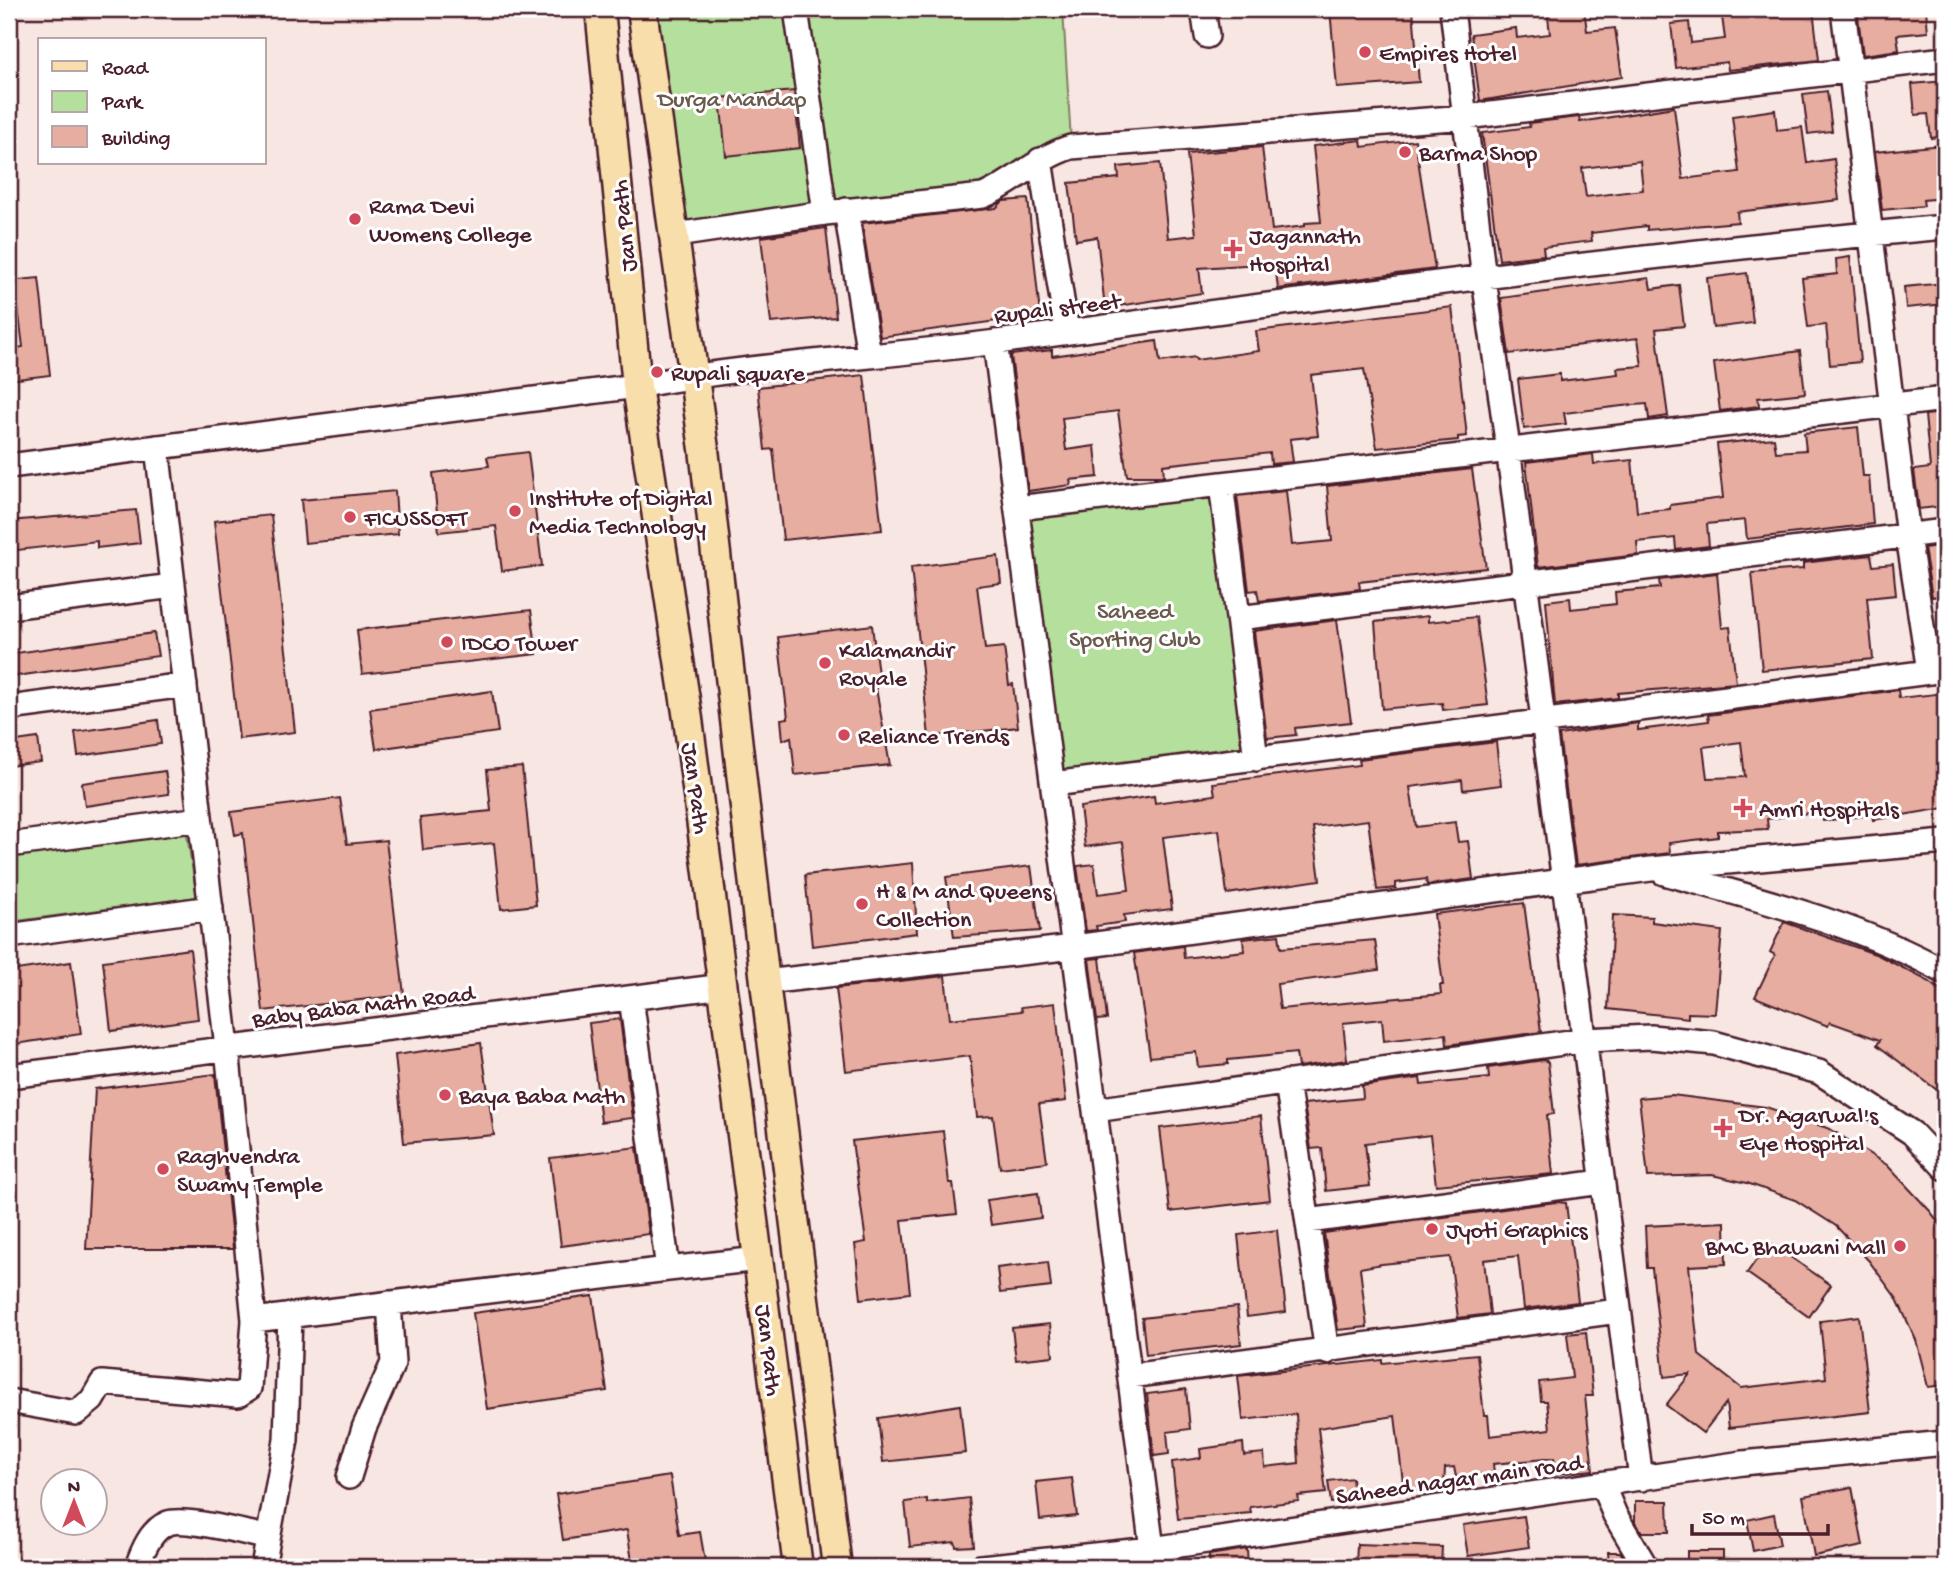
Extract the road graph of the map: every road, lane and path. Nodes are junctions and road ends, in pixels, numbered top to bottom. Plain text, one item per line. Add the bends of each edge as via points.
1 (600, 9) edge
2 (796, 9) edge
3 (1203, 9) edge
4 (1452, 9) edge
5 (1843, 9) edge
6 (648, 10) edge
7 (1207, 36) dead end
8 (1945, 59) edge
9 (1851, 71) junction
10 (1466, 117) junction
11 (1040, 160) junction
12 (836, 212) junction
13 (1945, 227) edge
14 (1871, 233) junction
15 (676, 235) junction
16 (1483, 279) junction
17 (1067, 332) junction
18 (995, 342) junction
19 (869, 355) junction
20 (695, 376) junction
21 (637, 386) junction
22 (1945, 400) edge
23 (1894, 405) junction
24 (157, 447) junction
25 (1508, 449) junction
26 (9, 466) edge
27 (1221, 484) junction
28 (1017, 508) junction
29 (1945, 531) edge
30 (1908, 536) junction
31 (1526, 584) junction
32 (173, 586) junction
33 (9, 607) edge
34 (1238, 618) junction
35 (1937, 670) edge
36 (185, 685) junction
37 (9, 708) edge
38 (1543, 719) junction
39 (1256, 760) junction
40 (1053, 784) junction
41 (200, 819) junction
42 (1945, 842) edge
43 (9, 845) edge
44 (1651, 869) junction
45 (1564, 881) junction
46 (211, 908) junction
47 (9, 936) edge
48 (1074, 947) junction
49 (1945, 972) edge
50 (765, 982) junction
51 (724, 986) junction
52 (631, 998) junction
53 (1584, 1040) junction
54 (227, 1048) junction
55 (9, 1076) edge
56 (1287, 1082) junction
57 (1095, 1110) junction
58 (1945, 1168) edge
59 (1602, 1182) junction
60 (1308, 1221) junction
61 (759, 1259) junction
62 (667, 1269) junction
63 (389, 1303) junction
64 (1618, 1311) junction
65 (290, 1315) junction
66 (254, 1320) junction
67 (1327, 1352) junction
68 (1130, 1376) junction
69 (9, 1401) edge
70 (1945, 1443) edge
71 (349, 1477) dead end
72 (1641, 1479) junction
73 (1602, 1484) junction
74 (266, 1537) junction
75 (1143, 1556) edge
76 (137, 1567) edge
77 (262, 1567) edge
78 (798, 1567) edge
79 (837, 1567) edge
80 (981, 1567) edge
81 (1646, 1567) edge

1 - 21 main road, Jan Path
2 - 12 street
3 - 7 street
4 - 10 street
5 - 9 street
6 - 15 main road, Jan Path
8 - 9 street
9 - 10 street
9 - 14 street
10 - 11 street via 1100,144 1071,147
10 - 16 street
11 - 12 street via 982,196
11 - 17 street
12 - 15 street
12 - 19 street
13 - 14 street, Rupali street
14 - 16 street, Rupali street
14 - 23 street
15 - 20 main road, Jan Path
16 - 17 street, Rupali street
16 - 25 street
17 - 18 street, Rupali street
18 - 19 street, Rupali street
18 - 28 street
19 - 20 street, Rupali street
20 - 21 street, Rupali street
20 - 50 main road, Jan Path
21 - 24 street, Rupali street
21 - 51 main road, Jan Path
22 - 23 street
23 - 25 street
23 - 30 street
24 - 26 street, Rupali street
24 - 32 street
25 - 27 street
25 - 31 street
27 - 28 street
27 - 34 street
28 - 40 street
29 - 30 street
30 - 31 street
30 - 35 street
31 - 34 street
31 - 38 street
32 - 33 street
32 - 36 street
34 - 39 street
35 - 38 street
36 - 37 street
36 - 41 street
38 - 39 street
38 - 45 street
39 - 40 street
40 - 48 street
41 - 43 street
41 - 46 street
42 - 44 street
44 - 45 street
44 - 49 street via 1843,924
45 - 48 street
45 - 53 street
46 - 47 street
46 - 54 street
48 - 50 street
48 - 57 street
50 - 79 main road, Jan Path
51 - 52 street, Baby Baba Math Road
51 - 61 main road, Jan Path
52 - 54 street, Baby Baba Math Road
52 - 62 street
53 - 56 street
53 - 58 street via 1651,1037 1714,1043 1819,1072 1912,1133
53 - 59 street
54 - 55 street, Baby Baba Math Road
54 - 66 street
56 - 57 street
56 - 60 street
57 - 68 street
59 - 60 street
59 - 64 street
60 - 67 street
61 - 62 street
61 - 78 main road, Jan Path
62 - 63 street
63 - 65 street
63 - 71 street via 393,1363 364,1428
64 - 67 street
64 - 72 street
65 - 66 street
65 - 74 street via 286,1440
66 - 69 street via 249,1388 238,1395 102,1383 92,1400 76,1413
67 - 68 street
68 - 75 street
70 - 72 street, Saheed nagar main road via 1744,1463
72 - 73 street, Saheed nagar main road
73 - 75 street, Saheed nagar main road
73 - 81 street
74 - 76 street via 165,1523 152,1536
74 - 77 street
75 - 80 street, Saheed nagar main road

